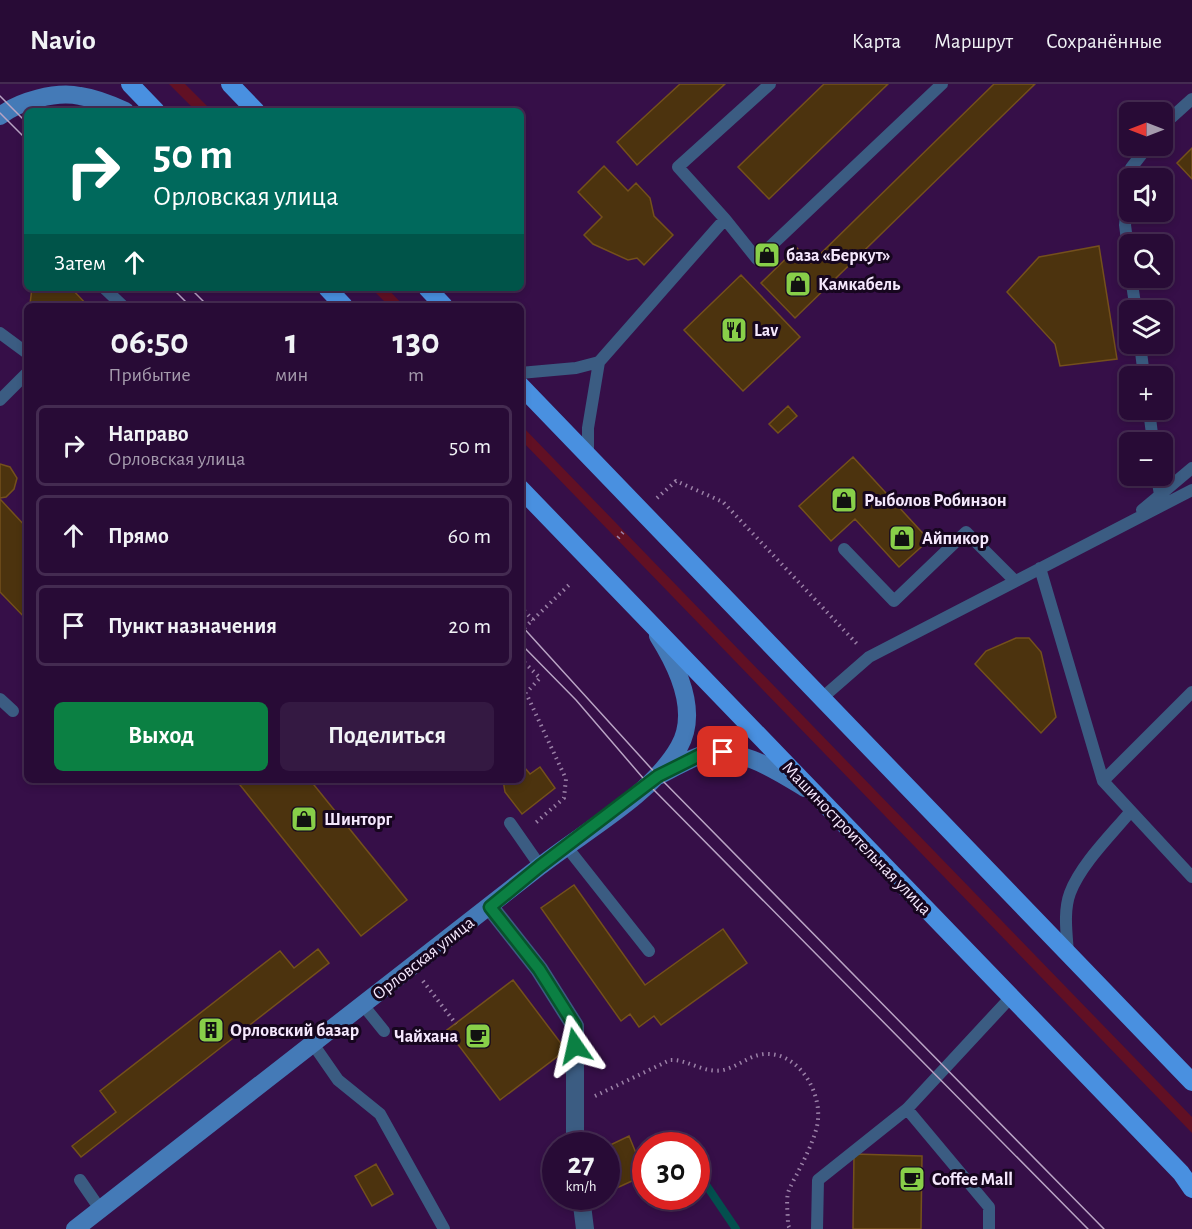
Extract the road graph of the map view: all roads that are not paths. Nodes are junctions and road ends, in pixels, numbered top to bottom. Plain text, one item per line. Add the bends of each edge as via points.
1 (130, 84) edge
2 (231, 84) edge
3 (770, 84) edge
4 (942, 84) edge
5 (1192, 99) edge
6 (116, 108) edge
7 (153, 108) edge
8 (253, 108) edge
9 (1, 115) edge
10 (1173, 116) edge
11 (1140, 156) edge
12 (1131, 168) edge
13 (725, 219) junction
14 (107, 291) edge
15 (330, 291) edge
16 (430, 291) edge
17 (120, 303) edge
18 (341, 303) edge
19 (441, 303) edge
20 (0, 333) edge
21 (24, 351) edge
22 (599, 362) junction
23 (524, 374) edge
24 (24, 376) edge
25 (524, 389) edge
26 (0, 400) edge
27 (588, 456) junction
28 (1192, 468) edge
29 (1159, 486) edge
30 (1192, 490) edge
31 (524, 492) edge
32 (1160, 495) junction
33 (1127, 522) junction
34 (844, 549) dead end
35 (1040, 568) junction
36 (1015, 581) junction
37 (649, 622) junction
38 (1192, 692) edge
39 (822, 698) junction
40 (0, 699) edge
41 (13, 711) dead end
42 (658, 776) junction
43 (1103, 781) junction
44 (815, 794) junction
45 (1131, 811) junction
46 (510, 823) dead end
47 (566, 846) junction
48 (540, 866) junction
49 (1192, 877) edge
50 (490, 907) junction
51 (649, 951) dead end
52 (1068, 954) junction
53 (1011, 997) junction
54 (363, 1005) junction
55 (384, 1031) dead end
56 (313, 1044) junction
57 (1192, 1082) edge
58 (907, 1109) junction
59 (575, 1132) edge
60 (80, 1180) dead end
61 (1192, 1189) edge
62 (100, 1209) junction
63 (583, 1210) edge
64 (76, 1229) edge
65 (444, 1229) edge
66 (585, 1229) edge
67 (817, 1229) edge
68 (989, 1229) edge

1 - 7 main road
2 - 8 main road
3 - 13 lane via 678,166
4 - 13 lane via 757,259
5 - 10 lane
6 - 9 street via 79,95 44,97 11,107
11 - 12 lane
13 - 22 lane
14 - 17 lane
15 - 18 main road
16 - 19 main road
20 - 21 lane
22 - 23 lane
22 - 27 lane via 588,428
24 - 26 lane
25 - 27 main road
27 - 39 main road
28 - 32 lane
29 - 32 lane
30 - 33 lane
31 - 37 main road, Машиностроительная улица
32 - 33 lane
33 - 35 lane
34 - 36 lane via 894,601 966,532
35 - 36 lane
35 - 43 lane
36 - 39 lane via 869,657
37 - 42 street via 668,651 685,698 686,725 680,745
37 - 44 main road, Машиностроительная улица
38 - 43 lane
39 - 52 main road
40 - 41 lane
42 - 44 street via 700,755 723,752 766,764
42 - 47 street, Орловская улица
43 - 45 lane
44 - 53 main road, Машиностроительная улица
45 - 49 lane
45 - 52 lane via 1086,865 1070,894 1066,920
46 - 48 lane
47 - 48 street, Орловская улица
47 - 51 lane
48 - 50 street, Орловская улица
50 - 54 street, Орловская улица
50 - 59 street via 539,969 575,1026
52 - 57 main road
53 - 58 lane
53 - 61 main road, Машиностроительная улица
54 - 55 lane
54 - 56 street, Орловская улица
56 - 62 street, Орловская улица
56 - 65 lane via 338,1080 380,1114
58 - 67 lane via 818,1180
58 - 68 lane via 989,1207
60 - 62 lane
62 - 64 street, Орловская улица
63 - 66 street

